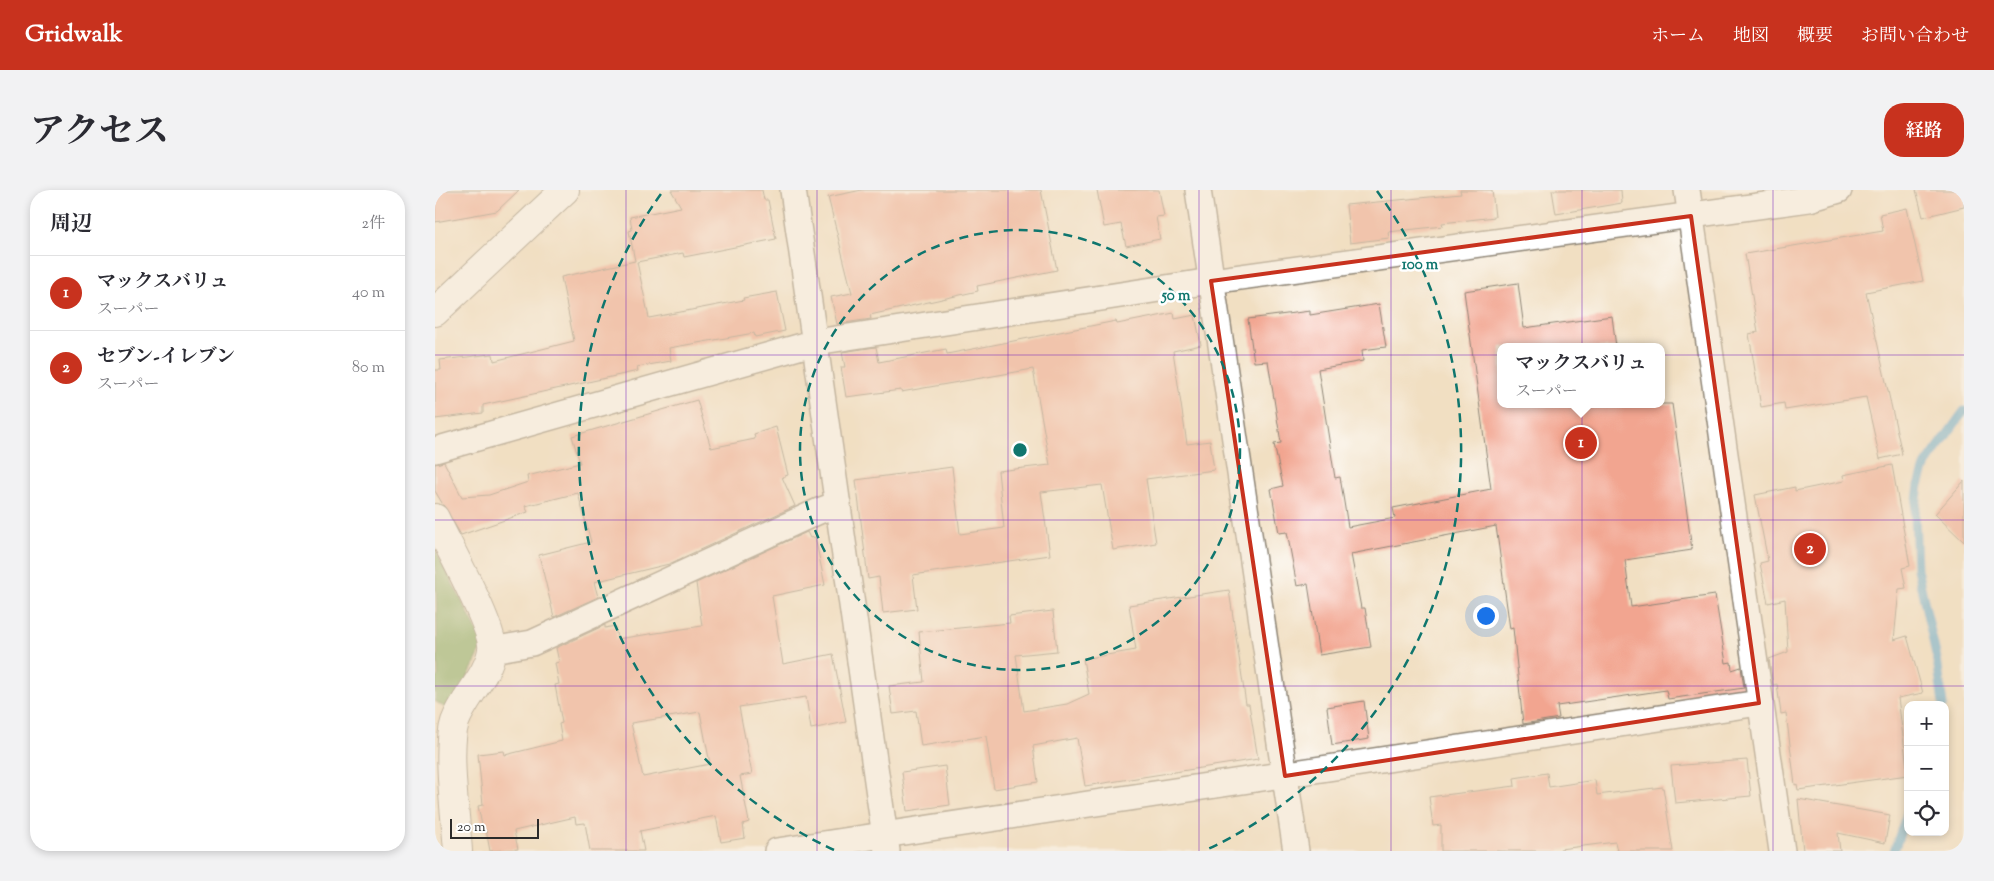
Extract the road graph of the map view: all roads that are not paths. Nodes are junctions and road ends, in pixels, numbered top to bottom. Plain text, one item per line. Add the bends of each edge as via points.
1 (565, 190) edge
2 (793, 190) edge
3 (1198, 190) edge
4 (1687, 190) edge
5 (1839, 190) edge
6 (1691, 216) junction
7 (1211, 281) junction
8 (435, 312) edge
9 (816, 342) junction
10 (435, 450) edge
11 (838, 504) junction
12 (435, 518) edge
13 (492, 650) junction
14 (1759, 704) junction
15 (1285, 776) junction
16 (886, 842) edge
17 (458, 851) edge
18 (777, 851) edge
19 (1297, 851) edge
20 (1782, 851) edge

1 - 8 main road
2 - 9 street
3 - 7 street
4 - 6 street
5 - 6 street via 1809,199
6 - 7 street
6 - 14 street
7 - 9 street
7 - 15 street
9 - 10 street
9 - 11 street
11 - 13 street via 532,643
11 - 16 street
12 - 13 main road via 484,620
13 - 17 main road via 455,722 451,740
14 - 15 street
14 - 20 street
15 - 16 street
15 - 19 street
16 - 18 street

